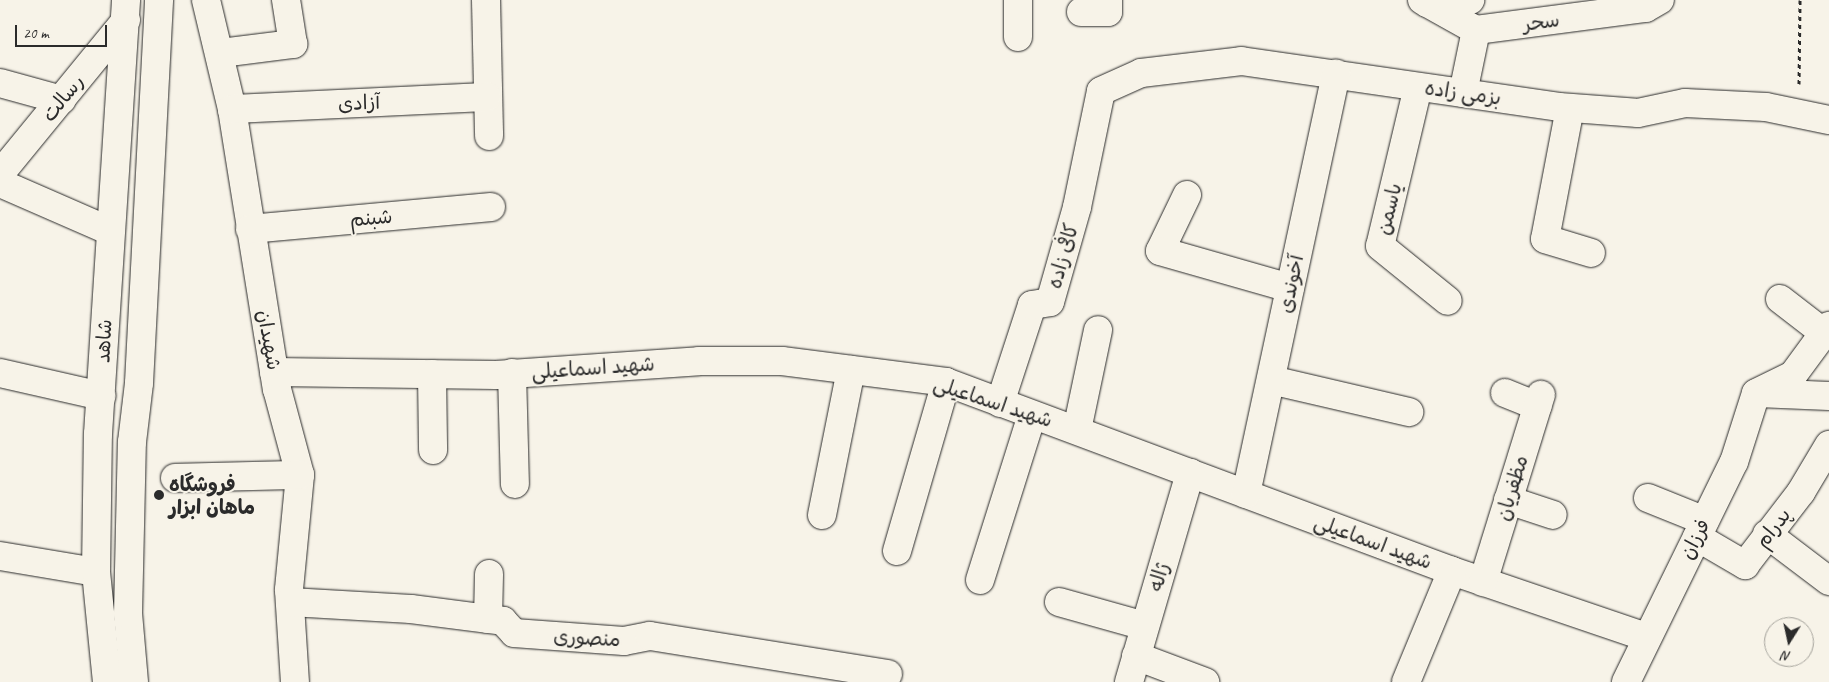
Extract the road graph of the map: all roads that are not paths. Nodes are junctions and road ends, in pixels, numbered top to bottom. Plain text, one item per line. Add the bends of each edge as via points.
1 (159, 0) edge
2 (206, 0) edge
3 (286, 0) edge
4 (486, 0) edge
5 (1018, 0) edge
6 (1108, 0) edge
7 (1470, 0) edge
8 (1660, 0) edge
9 (1424, 1) edge
10 (126, 10) edge
11 (1081, 12) dead end
12 (1476, 30) junction
13 (1018, 37) dead end
14 (221, 53) junction
15 (1336, 74) junction
16 (0, 83) edge
17 (1418, 87) junction
18 (1101, 91) joint
19 (1463, 93) junction
20 (487, 97) junction
21 (62, 100) junction
22 (1570, 108) junction
23 (232, 109) junction
24 (1829, 120) edge
25 (488, 136) dead end
26 (0, 174) edge
27 (0, 183) edge
28 (1187, 195) dead end
29 (491, 207) dead end
30 (250, 229) junction
31 (110, 231) junction
32 (1591, 253) dead end
33 (1290, 288) junction
34 (1780, 299) dead end
35 (1448, 301) dead end
36 (1826, 329) edge
37 (1098, 330) dead end
38 (851, 370) junction
39 (274, 372) junction
40 (512, 373) junction
41 (0, 374) edge
42 (432, 374) junction
43 (1270, 380) junction
44 (946, 382) junction
45 (1505, 393) dead end
46 (1756, 394) junction
47 (101, 396) junction
48 (1829, 396) edge
49 (1000, 403) junction
50 (1409, 412) dead end
51 (1032, 415) junction
52 (1077, 430) junction
53 (1829, 445) edge
54 (433, 450) dead end
55 (1190, 472) junction
56 (300, 475) junction
57 (175, 478) dead end
58 (515, 484) dead end
59 (1246, 494) junction
60 (1648, 498) dead end
61 (1508, 500) junction
62 (822, 515) dead end
63 (1553, 515) dead end
64 (1701, 529) junction
65 (1767, 534) junction
66 (897, 552) dead end
67 (0, 556) edge
68 (1452, 571) junction
69 (96, 572) junction
70 (489, 574) dead end
71 (980, 580) dead end
72 (1829, 581) edge
73 (1483, 582) junction
74 (290, 602) junction
75 (1059, 602) dead end
76 (488, 619) junction
77 (1145, 626) junction
78 (1646, 637) junction
79 (1136, 656) junction
80 (888, 674) dead end
81 (106, 682) edge
82 (134, 682) edge
83 (295, 682) edge
84 (1129, 682) edge
85 (1205, 682) edge
86 (1406, 682) edge
87 (1626, 682) edge

1 - 82 street, شاهد via 146,276 132,442 128,614
2 - 14 street, شهیدان
3 - 14 street via 293,44
4 - 20 street
5 - 13 street
6 - 11 street via 1108,12
7 - 9 street via 1453,5
8 - 12 street, سحر via 1646,8
9 - 12 street
10 - 21 street, رسالت
10 - 31 street, شاهد
12 - 19 street
14 - 23 street, شهیدان
15 - 17 street, بزمی زاده
15 - 18 street, بزمی زاده via 1241,61 1140,73
15 - 33 street, آخوندی
16 - 21 street
17 - 19 street, بزمی زاده
17 - 35 street, یاسمن via 1380,246
18 - 49 street, کافی زاده via 1077,207 1050,302 1032,305
19 - 22 street, بزمی زاده
20 - 23 street, آزادی
20 - 25 street
21 - 26 street, رسالت
22 - 24 street, بزمی زاده via 1638,113 1685,103 1766,106
22 - 32 street via 1545,239
23 - 30 street, شهیدان
27 - 31 street
28 - 33 street via 1160,251
29 - 30 street, شبنم
30 - 39 street, شهیدان
31 - 47 street, شاهد
33 - 43 street, آخوندی
34 - 36 street
36 - 46 street via 1793,374
37 - 52 street
38 - 40 street, شهید اسماعیلی via 782,361 699,361
38 - 44 street, شهید اسماعیلی
38 - 62 street
39 - 42 street, شهید اسماعیلی
39 - 56 street, شهیدان
40 - 42 street, شهید اسماعیلی
40 - 58 street
41 - 47 street
42 - 54 street
43 - 50 street
43 - 59 street, آخوندی
44 - 49 street, شهید اسماعیلی
44 - 66 street
45 - 61 street, مظفریان via 1539,401
46 - 48 street
46 - 64 street, فرزان via 1734,462
47 - 69 street, شاهد
49 - 51 street, شهید اسماعیلی
51 - 52 street, شهید اسماعیلی
51 - 71 street
52 - 55 street, شهید اسماعیلی
53 - 65 street, پدرام via 1801,492
55 - 59 street, شهید اسماعیلی
55 - 77 street, ژاله
56 - 57 street
56 - 74 street, شهیدان
59 - 68 street, شهید اسماعیلی
60 - 64 street
61 - 63 street
61 - 73 street, مظفریان
64 - 65 street, پدرام via 1745,565
64 - 78 street, فرزان
65 - 72 street
67 - 69 street
68 - 73 street, شهید اسماعیلی
68 - 86 street
69 - 81 street, شاهد
70 - 76 street
73 - 78 street, شهید اسماعیلی
74 - 76 street, منصوری via 411,609
74 - 83 street, شهیدان
75 - 77 street
76 - 80 street, منصوری via 503,621 514,633 624,641 650,636
77 - 79 street, ژاله
78 - 87 street, فرزان
79 - 84 street, ژاله
79 - 85 street

